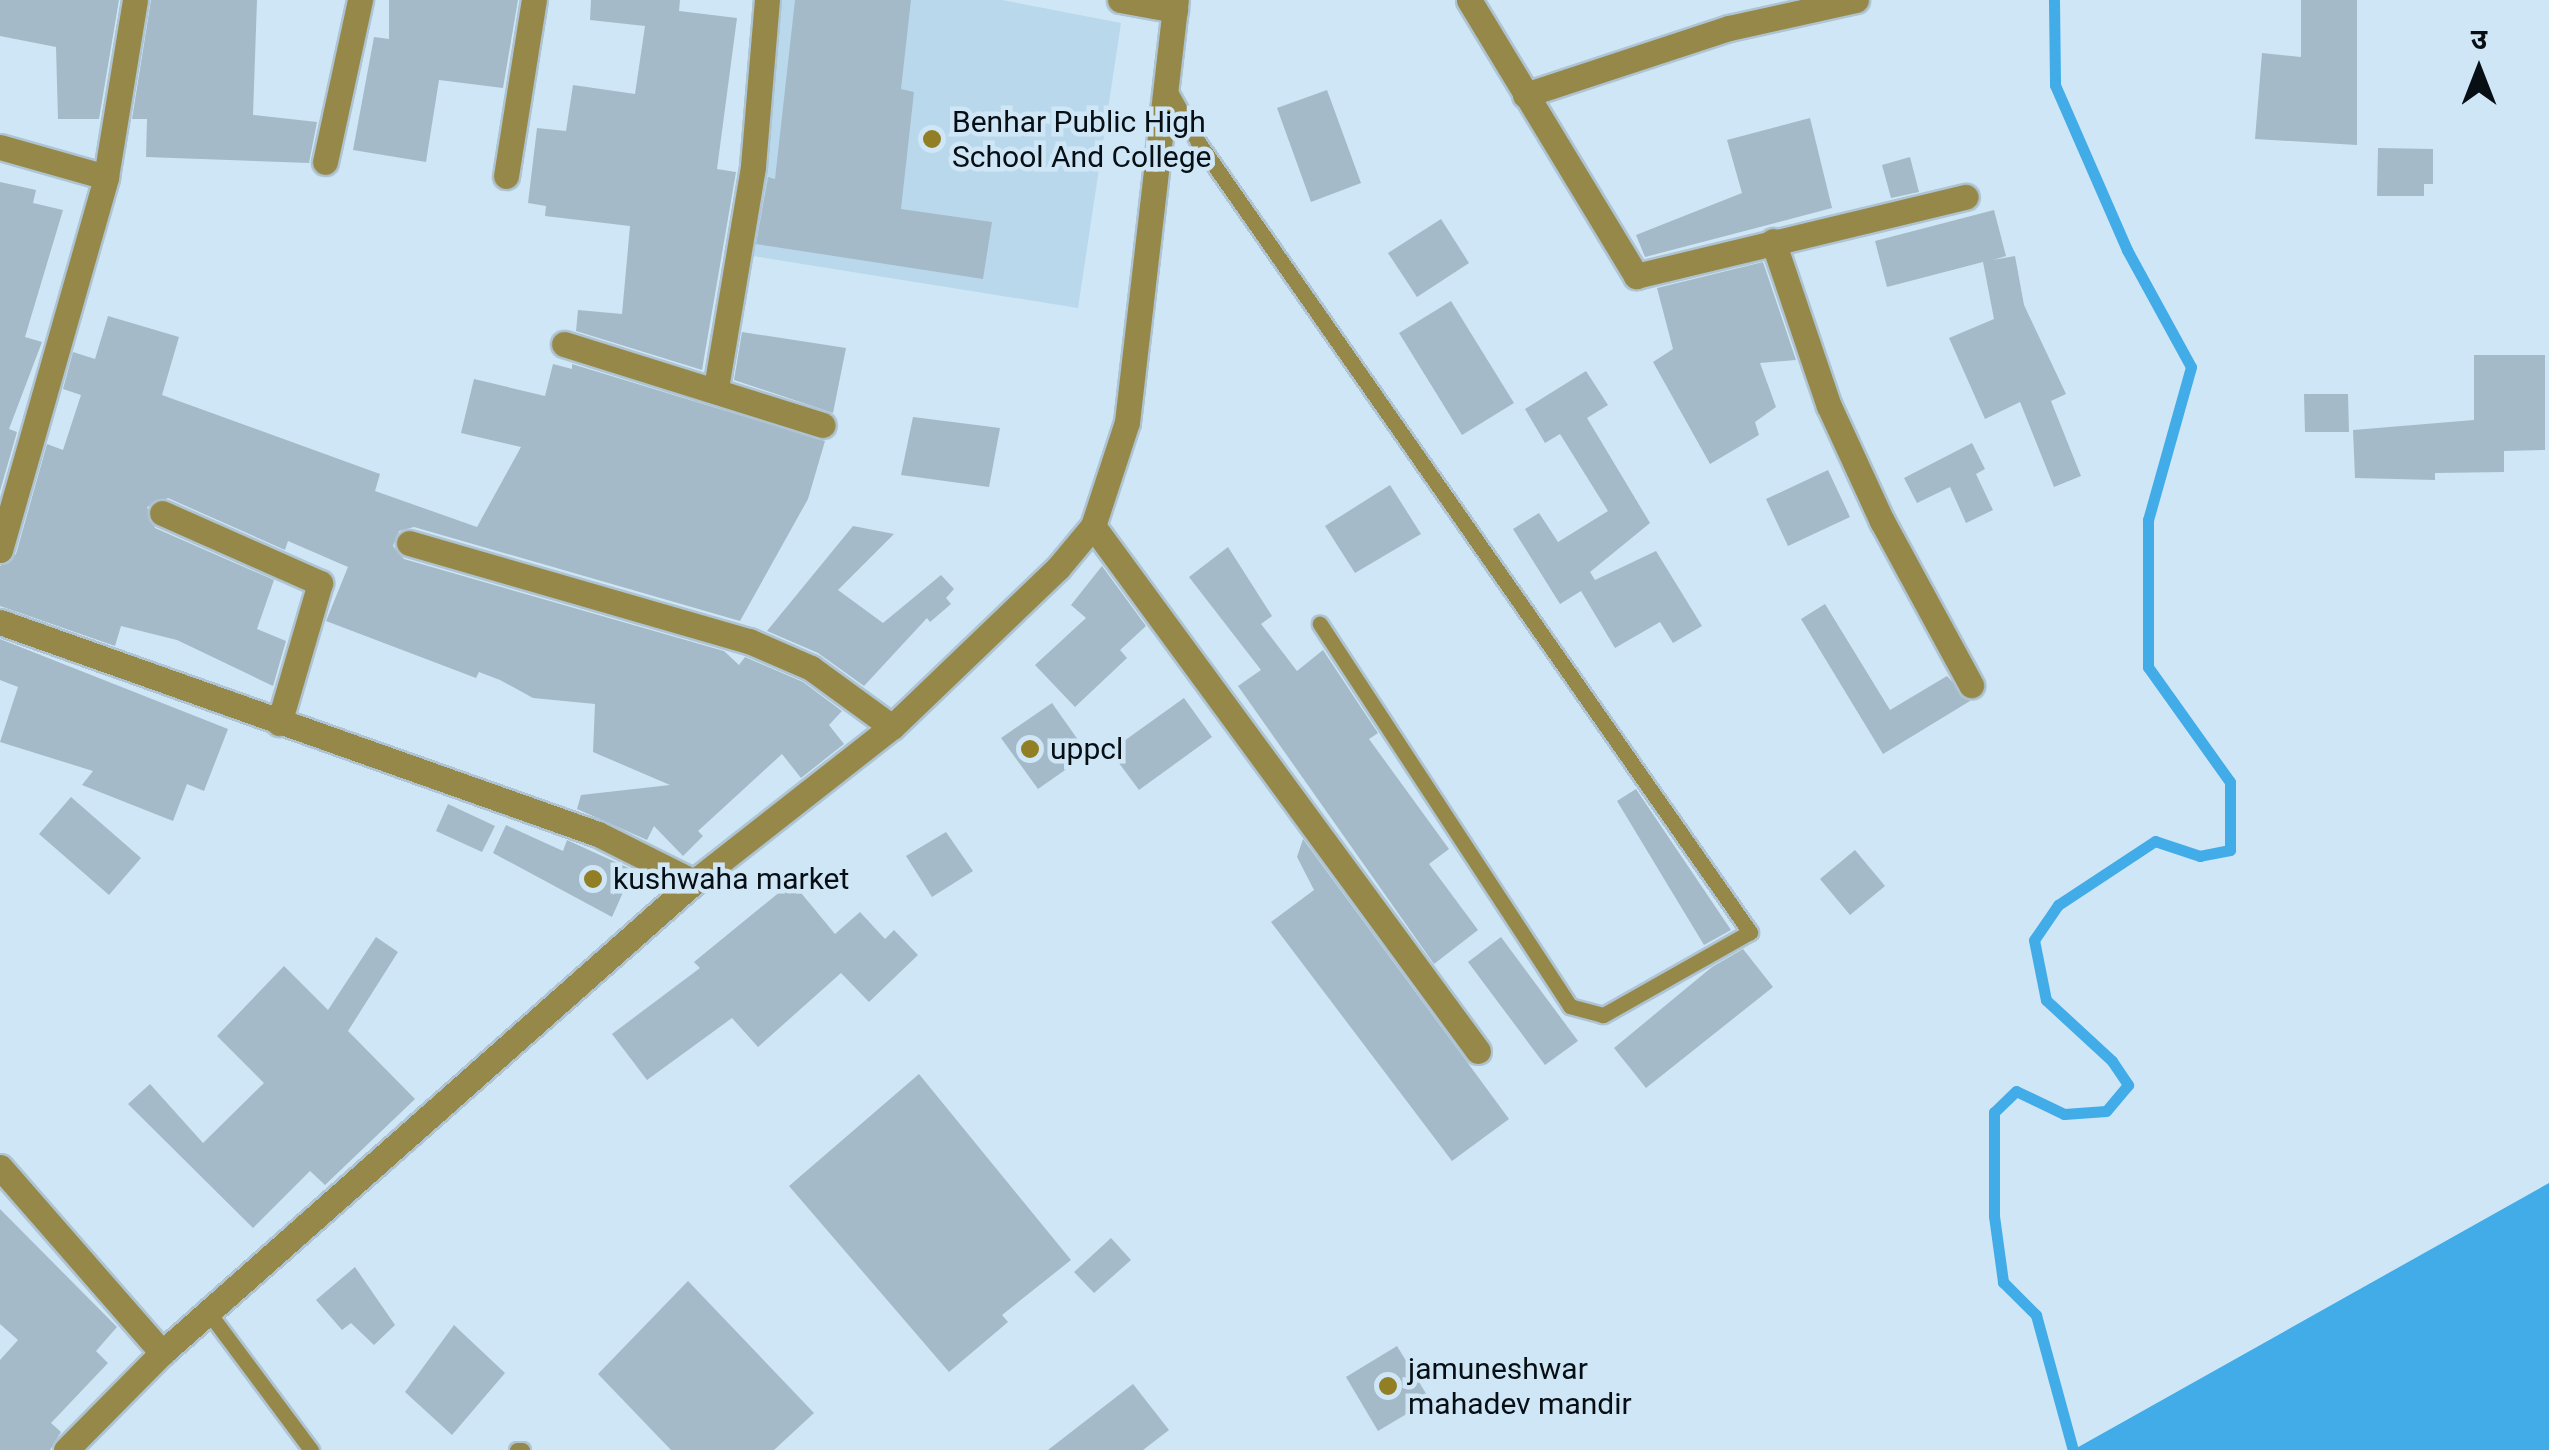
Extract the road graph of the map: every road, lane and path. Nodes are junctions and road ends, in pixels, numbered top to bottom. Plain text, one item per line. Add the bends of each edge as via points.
1 (135, 0) edge
2 (360, 0) edge
3 (534, 0) edge
4 (767, 0) edge
5 (1120, 0) edge
6 (1469, 0) edge
7 (1856, 0) edge
8 (1175, 5) edge
9 (1166, 85) junction
10 (1524, 95) junction
11 (0, 147) edge
12 (325, 162) dead end
13 (506, 176) dead end
14 (106, 177) junction
15 (1966, 198) dead end
16 (1773, 242) junction
17 (564, 344) dead end
18 (716, 388) junction
19 (822, 426) dead end
20 (162, 514) dead end
21 (1092, 526) junction
22 (408, 542) dead end
23 (0, 550) edge
24 (0, 622) edge
25 (1320, 624) dead end
26 (1971, 685) dead end
27 (279, 723) junction
28 (892, 727) junction
29 (694, 882) junction
30 (1478, 1051) dead end
31 (0, 1167) edge
32 (209, 1313) junction
33 (162, 1353) junction
34 (66, 1450) edge
35 (312, 1450) edge

1 - 14 street
2 - 12 street
3 - 13 street
4 - 18 street via 754,166
5 - 8 street
6 - 10 street
7 - 10 street via 1729,28
8 - 9 street
9 - 21 street via 1127,422
9 - 25 lane via 1198,142 1750,932 1603,1015 1570,1006
10 - 16 street via 1636,276
11 - 14 street
14 - 23 street
15 - 16 street
16 - 26 street via 1829,406 1882,522
17 - 18 street
18 - 19 street
20 - 27 street via 320,584
21 - 28 street via 1058,568
21 - 30 street
22 - 28 street via 749,641 811,668
24 - 27 street
27 - 29 street via 598,834
28 - 29 street
29 - 32 street
31 - 33 street
32 - 33 street
32 - 35 lane
33 - 34 street

